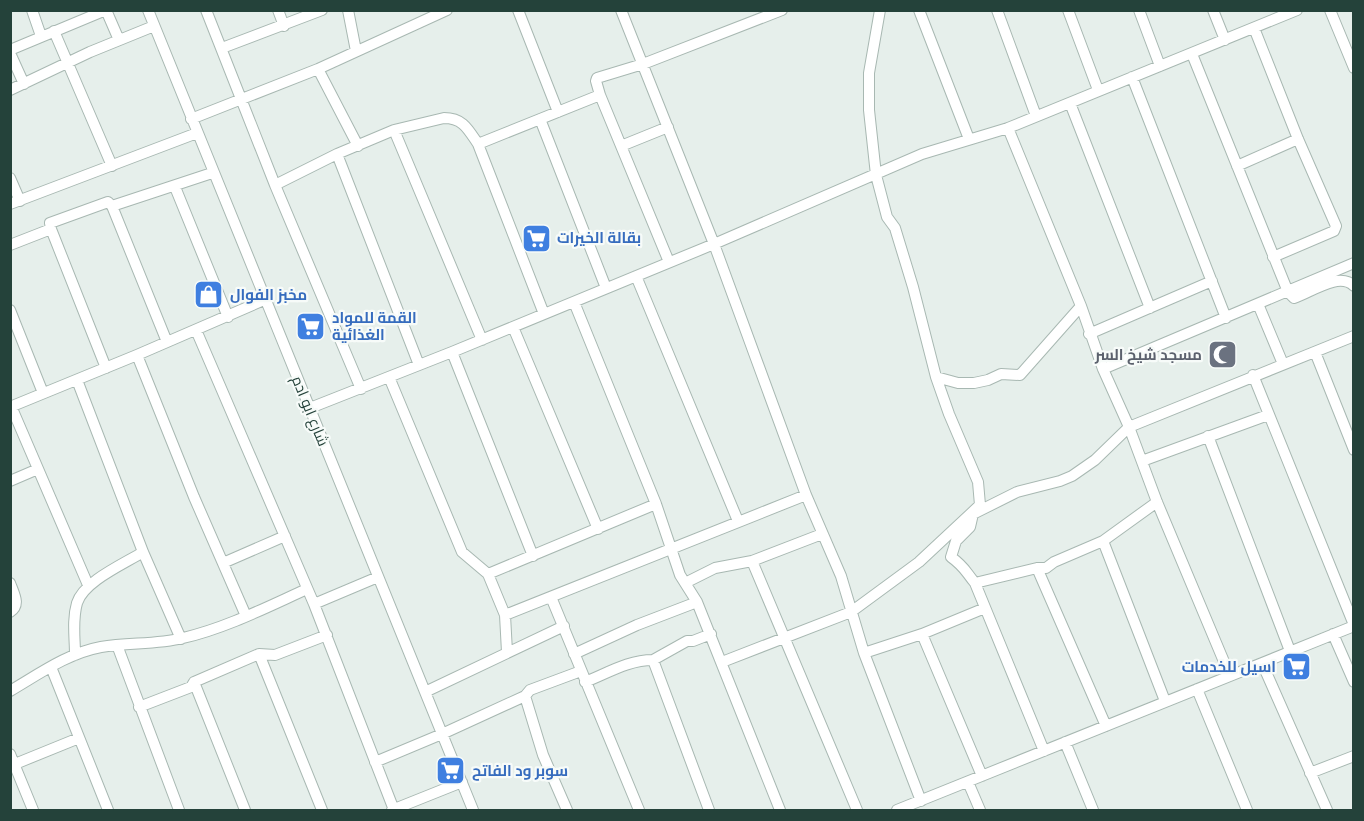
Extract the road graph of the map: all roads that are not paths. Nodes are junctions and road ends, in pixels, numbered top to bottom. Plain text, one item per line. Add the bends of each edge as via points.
1 (32, 10) edge
2 (147, 10) edge
3 (206, 10) edge
4 (278, 10) edge
5 (322, 10) edge
6 (348, 10) edge
7 (447, 10) edge
8 (518, 10) edge
9 (621, 10) edge
10 (782, 10) edge
11 (880, 10) edge
12 (919, 10) edge
13 (997, 10) edge
14 (1068, 10) edge
15 (1139, 10) edge
16 (1213, 10) edge
17 (1298, 10) edge
18 (1330, 10) edge
19 (1284, 13) edge
20 (425, 15) edge
21 (154, 26) junction
22 (284, 26) junction
23 (1254, 28) junction
24 (54, 31) junction
25 (41, 36) junction
26 (119, 40) junction
27 (1225, 40) junction
28 (222, 48) junction
29 (10, 51) edge
30 (356, 51) junction
31 (1192, 54) junction
32 (66, 64) junction
33 (643, 64) junction
34 (1160, 66) junction
35 (1353, 68) edge
36 (318, 69) junction
37 (1132, 77) junction
38 (24, 84) junction
39 (10, 90) edge
40 (1098, 90) junction
41 (600, 95) junction
42 (243, 99) junction
43 (1070, 103) junction
44 (558, 112) junction
45 (1036, 116) junction
46 (191, 119) junction
47 (540, 119) junction
48 (668, 127) junction
49 (1008, 128) junction
50 (394, 130) junction
51 (197, 133) junction
52 (969, 139) junction
53 (1298, 139) junction
54 (478, 144) junction
55 (357, 146) junction
56 (621, 146) junction
57 (337, 154) junction
58 (112, 166) junction
59 (1237, 166) junction
60 (212, 173) junction
61 (876, 175) junction
62 (10, 178) edge
63 (275, 184) junction
64 (175, 187) junction
65 (15, 203) edge
66 (112, 206) junction
67 (51, 229) junction
68 (714, 244) junction
69 (10, 245) edge
70 (1273, 257) junction
71 (669, 262) junction
72 (1353, 263) edge
73 (636, 276) junction
74 (1212, 281) junction
75 (1353, 286) edge
76 (606, 288) junction
77 (1288, 292) junction
78 (264, 300) junction
79 (574, 302) junction
80 (1258, 304) junction
81 (1081, 306) junction
82 (1150, 308) junction
83 (10, 310) edge
84 (544, 314) junction
85 (228, 317) junction
86 (1226, 318) junction
87 (513, 327) junction
88 (196, 330) junction
89 (1089, 334) junction
90 (1353, 336) edge
91 (482, 340) junction
92 (167, 342) junction
93 (452, 352) junction
94 (1315, 352) junction
95 (137, 355) junction
96 (1283, 364) junction
97 (419, 365) junction
98 (106, 368) junction
99 (1103, 369) junction
100 (1253, 375) junction
101 (389, 377) junction
102 (936, 377) junction
103 (76, 380) junction
104 (361, 389) junction
105 (43, 393) junction
106 (11, 406) edge
107 (310, 408) junction
108 (1268, 415) junction
109 (1129, 427) junction
110 (1208, 436) junction
111 (1353, 450) edge
112 (1142, 461) junction
113 (38, 469) junction
114 (10, 481) edge
115 (806, 495) junction
116 (1157, 502) junction
117 (656, 504) junction
118 (973, 514) junction
119 (738, 521) junction
120 (598, 529) junction
121 (822, 534) junction
122 (285, 536) junction
123 (1103, 541) junction
124 (670, 549) junction
125 (143, 552) junction
126 (533, 556) junction
127 (752, 561) junction
128 (223, 563) junction
129 (1037, 568) junction
130 (488, 574) junction
131 (378, 578) junction
132 (10, 583) edge
133 (685, 583) junction
134 (975, 583) junction
135 (88, 585) junction
136 (307, 589) junction
137 (551, 597) junction
138 (697, 602) junction
139 (314, 604) junction
140 (985, 608) junction
141 (10, 612) edge
142 (851, 612) junction
143 (505, 615) junction
144 (246, 616) junction
145 (1353, 625) edge
146 (564, 626) junction
147 (327, 634) junction
148 (711, 634) junction
149 (922, 634) junction
150 (1333, 634) junction
151 (784, 638) junction
152 (181, 639) junction
153 (117, 645) junction
154 (1290, 651) junction
155 (507, 652) junction
156 (864, 653) junction
157 (259, 654) junction
158 (574, 654) junction
159 (75, 655) junction
160 (653, 660) junction
161 (722, 662) junction
162 (1262, 663) junction
163 (51, 667) junction
164 (583, 676) junction
165 (1230, 676) junction
166 (194, 682) junction
167 (1353, 682) edge
168 (1197, 689) junction
169 (10, 691) edge
170 (425, 692) junction
171 (525, 696) junction
172 (1165, 701) junction
173 (139, 707) junction
174 (1106, 726) junction
175 (442, 734) junction
176 (79, 738) junction
177 (1065, 742) junction
178 (1044, 751) junction
179 (1353, 756) edge
180 (13, 759) edge
181 (375, 762) junction
182 (1310, 773) junction
183 (982, 776) junction
184 (462, 782) junction
185 (968, 782) junction
186 (921, 801) junction
187 (902, 809) edge
188 (33, 810) edge
189 (108, 810) edge
190 (179, 810) edge
191 (245, 810) edge
192 (322, 810) edge
193 (393, 810) edge
194 (473, 810) edge
195 (567, 810) edge
196 (639, 810) edge
197 (709, 810) edge
198 (780, 810) edge
199 (857, 810) edge
200 (980, 810) edge
201 (1093, 810) edge
202 (1247, 810) edge
203 (1327, 810) edge

1 - 25 street
2 - 21 street, شارع ابو ادم
3 - 28 street
4 - 22 street
5 - 22 street
6 - 30 street
7 - 20 street
8 - 44 street
9 - 33 street
10 - 33 street
11 - 61 street via 869,73 868,110
12 - 52 street
13 - 45 street
14 - 40 street
15 - 34 street
16 - 27 street
17 - 19 street
18 - 35 street
19 - 23 street
20 - 30 street
21 - 26 street
21 - 46 street, شارع ابو ادم
22 - 28 street
23 - 27 street
23 - 53 street
24 - 25 street
24 - 26 street via 106,10
24 - 32 street
25 - 29 street
26 - 32 street
27 - 31 street
28 - 42 street
29 - 38 street
30 - 36 street
31 - 34 street
31 - 59 street
32 - 38 street
32 - 58 street
33 - 41 street via 597,78
33 - 48 street
34 - 37 street
36 - 42 street
36 - 55 street
37 - 40 street
37 - 74 street
38 - 39 street
40 - 43 street
41 - 44 street
41 - 56 street
42 - 46 street
42 - 63 street
43 - 45 street
43 - 82 street
44 - 47 street
45 - 49 street
46 - 51 street, شارع ابو ادم
47 - 54 street
47 - 76 street
48 - 56 street
48 - 68 street
49 - 52 street
49 - 81 street
50 - 54 street via 452,118 465,123
50 - 55 street
50 - 91 street
51 - 58 street
51 - 60 street, شارع ابو ادم
52 - 61 street
53 - 59 street
53 - 70 street via 1336,229
54 - 84 street
55 - 57 street
56 - 71 street
57 - 63 street
57 - 97 street
58 - 65 street
59 - 70 street
60 - 64 street
60 - 78 street, شارع ابو ادم
61 - 68 street
61 - 102 street via 913,288
62 - 65 street
63 - 104 street
64 - 66 street
64 - 85 street
66 - 67 street via 108,202 50,224
66 - 92 street
67 - 69 street
67 - 98 street
68 - 71 street
68 - 115 street
70 - 77 street
71 - 73 street
72 - 77 street
73 - 76 street
73 - 119 street
74 - 82 street
74 - 86 street
75 - 77 street via 1339,280 1297,297
76 - 79 street
77 - 80 street
78 - 85 street
78 - 107 street, شارع ابو ادم
79 - 84 street
79 - 117 street
80 - 86 street
80 - 96 street
81 - 89 street
81 - 102 street via 1020,375 1001,374 974,383
82 - 89 street
83 - 105 street
84 - 87 street
85 - 88 street
86 - 99 street
87 - 91 street
87 - 120 street
88 - 92 street
88 - 122 street
89 - 99 street
90 - 94 street
91 - 93 street
92 - 95 street
93 - 97 street
93 - 126 street
94 - 96 street
94 - 111 street
95 - 98 street
95 - 128 street
96 - 100 street
97 - 101 street
98 - 103 street
99 - 109 street
100 - 108 street
100 - 109 street
101 - 104 street
101 - 130 street via 462,552
102 - 118 street via 980,489 980,505
103 - 105 street
103 - 125 street
104 - 107 street
105 - 106 street
106 - 113 street
107 - 131 street, شارع ابو ادم
108 - 110 street
108 - 145 street
109 - 112 street
109 - 118 street via 1072,476 1017,492
110 - 112 street
110 - 154 street
112 - 116 street
113 - 114 street
113 - 135 street
115 - 119 street
115 - 121 street
116 - 123 street
116 - 165 street
117 - 120 street
117 - 124 street
118 - 134 street via 970,527 956,541 951,557 966,568
118 - 142 street via 919,562
119 - 124 street
120 - 126 street
121 - 127 street
121 - 142 street via 841,576
122 - 128 street
122 - 136 street
123 - 129 street via 1046,568
123 - 172 street
124 - 133 street
124 - 137 street
125 - 135 street
125 - 152 street
126 - 130 street
127 - 133 street via 715,568
127 - 151 street
128 - 144 street
129 - 134 street
129 - 174 street
130 - 143 street
131 - 139 street
131 - 170 street, شارع ابو ادم
132 - 141 street via 17,603
133 - 138 street
134 - 140 street
135 - 159 street via 77,604 74,620
136 - 139 street
136 - 144 street
137 - 143 street
137 - 146 street
138 - 148 street
138 - 158 street
139 - 147 street
140 - 149 street
140 - 178 street
142 - 151 street
142 - 156 street
143 - 155 street
144 - 152 street
145 - 150 street
146 - 155 street
146 - 158 street
147 - 157 street via 275,655
147 - 181 street
148 - 160 street via 687,641
148 - 161 street
149 - 156 street
149 - 183 street
150 - 154 street
150 - 167 street
151 - 161 street
151 - 199 street
152 - 153 street
153 - 159 street
153 - 173 street
154 - 162 street
155 - 170 street
156 - 186 street
157 - 166 street
157 - 192 street
158 - 164 street
159 - 163 street
160 - 164 street
160 - 197 street
161 - 198 street
162 - 165 street
162 - 182 street
163 - 169 street
163 - 176 street
164 - 171 street via 531,690
164 - 196 street
165 - 168 street
166 - 173 street
166 - 191 street
168 - 172 street
168 - 202 street
170 - 175 street, شارع ابو ادم
171 - 175 street
171 - 195 street via 543,755
172 - 174 street
173 - 190 street
174 - 177 street
175 - 181 street
175 - 184 street, شارع ابو ادم
176 - 180 street
176 - 189 street
177 - 178 street
177 - 201 street
178 - 183 street
179 - 182 street
180 - 188 street
181 - 193 street
182 - 203 street
183 - 185 street
184 - 193 street
184 - 194 street, شارع ابو ادم
185 - 186 street
185 - 200 street
186 - 187 street

